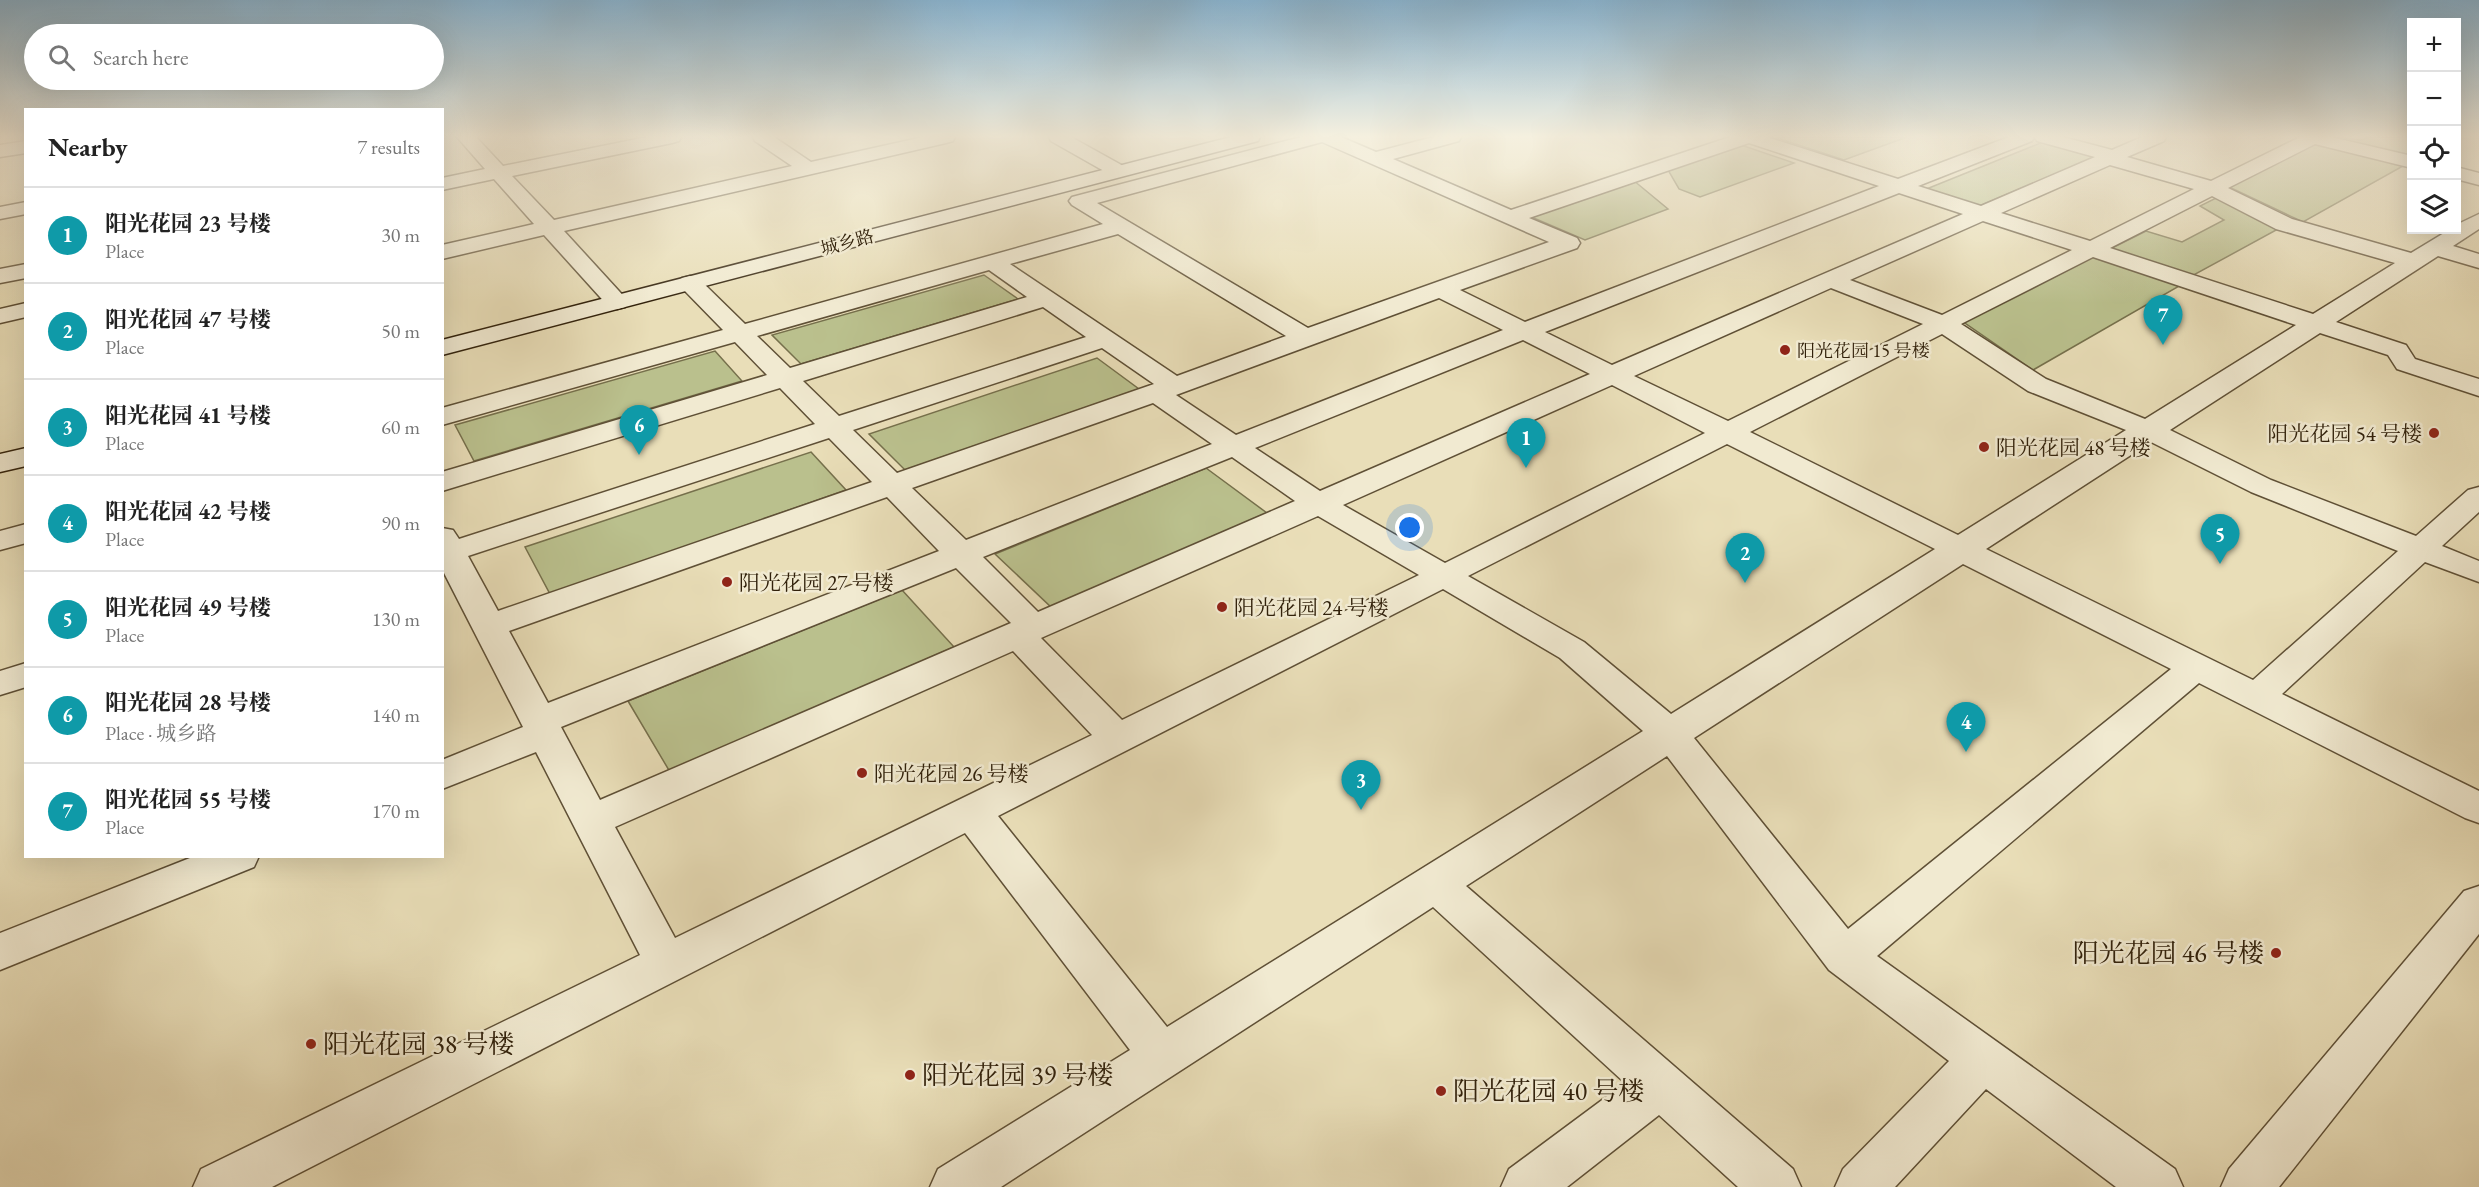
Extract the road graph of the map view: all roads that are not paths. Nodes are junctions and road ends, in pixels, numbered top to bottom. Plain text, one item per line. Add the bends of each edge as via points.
1 (516, 192) edge
2 (700, 192) edge
3 (1039, 192) edge
4 (1064, 192) edge
5 (1111, 192) edge
6 (1454, 192) edge
7 (1583, 192) edge
8 (1882, 192) edge
9 (1919, 192) edge
10 (2029, 192) edge
11 (2203, 192) edge
12 (2221, 192) edge
13 (1079, 201) junction
14 (24, 208) edge
15 (0, 213) edge
16 (1982, 213) junction
17 (1510, 217) junction
18 (2477, 222) edge
19 (1121, 226) junction
20 (548, 227) junction
21 (2090, 249) junction
22 (444, 252) edge
23 (2425, 255) junction
24 (2479, 261) edge
25 (992, 262) junction
26 (24, 270) edge
27 (0, 276) edge
28 (1830, 280) junction
29 (690, 283) junction
30 (1440, 289) junction
31 (1045, 299) junction
32 (617, 302) junction
33 (24, 310) edge
34 (0, 316) edge
35 (1942, 323) junction
36 (2317, 324) junction
37 (1524, 331) junction
38 (740, 333) junction
39 (1306, 337) junction
40 (1104, 339) junction
41 (444, 347) edge
42 (1611, 375) junction
43 (784, 378) junction
44 (2479, 388) edge
45 (1165, 389) junction
46 (444, 416) edge
47 (834, 427) junction
48 (2149, 430) junction
49 (1725, 432) junction
50 (1234, 446) junction
51 (24, 457) edge
52 (0, 463) edge
53 (444, 481) edge
54 (892, 485) junction
55 (2479, 496) edge
56 (1318, 503) junction
57 (24, 535) edge
58 (0, 541) edge
59 (445, 542) edge
60 (1960, 549) junction
61 (2420, 549) junction
62 (961, 554) junction
63 (2479, 572) edge
64 (1443, 576) junction
65 (489, 626) junction
66 (1026, 631) junction
67 (2196, 667) junction
68 (24, 676) edge
69 (0, 683) edge
70 (2256, 697) junction
71 (542, 728) junction
72 (1670, 733) junction
73 (1116, 737) junction
74 (444, 774) edge
75 (2479, 808) edge
76 (970, 810) junction
77 (591, 821) junction
78 (234, 858) edge
79 (1434, 883) junction
80 (2479, 903) edge
81 (0, 952) edge
82 (1845, 957) junction
83 (666, 963) junction
84 (1162, 1056) junction
85 (1983, 1059) junction
86 (1660, 1084) junction
87 (219, 1187) edge
88 (956, 1187) edge
89 (1527, 1187) edge
90 (1775, 1187) edge
91 (1861, 1187) edge
92 (2157, 1187) edge
93 (2247, 1187) edge

1 - 20 street
2 - 20 street
3 - 29 street, 城乡路
4 - 13 street
5 - 13 street
6 - 17 street
7 - 17 street
8 - 37 street
9 - 16 street
10 - 16 street
11 - 21 street
12 - 23 street via 2284,224
13 - 19 street
14 - 15 street
16 - 21 street
16 - 28 street
17 - 30 street via 1569,243
18 - 23 street
19 - 25 street
19 - 39 street
20 - 22 street
20 - 32 street
21 - 35 street
21 - 36 street
23 - 24 street
23 - 36 street
25 - 31 street
25 - 38 street
26 - 27 street
28 - 35 street
28 - 42 street
29 - 32 street, 城乡路
29 - 38 street
30 - 37 street
30 - 39 street
31 - 40 street
31 - 43 street
32 - 41 street, 城乡路
33 - 34 street
35 - 48 street via 2037,385
35 - 49 street
36 - 44 street via 2397,350 2406,364
36 - 48 street
37 - 42 street
37 - 50 street
38 - 43 street
38 - 46 street
39 - 45 street
40 - 45 street
40 - 47 street
42 - 49 street
42 - 56 street
43 - 47 street
43 - 53 street
45 - 50 street
45 - 54 street
47 - 54 street
47 - 59 street
48 - 60 street
48 - 61 street via 2260,486
49 - 60 street
49 - 64 street
50 - 56 street
50 - 62 street
51 - 52 street
54 - 62 street
54 - 65 street
55 - 61 street
56 - 64 street
56 - 66 street
57 - 58 street
59 - 65 street
60 - 67 street
60 - 72 street
61 - 63 street
61 - 70 street
62 - 66 street
62 - 71 street
64 - 72 street via 1572,650
64 - 73 street
65 - 71 street
66 - 73 street
66 - 77 street
67 - 70 street
67 - 82 street
68 - 69 street
70 - 75 street
71 - 74 street
71 - 77 street
72 - 79 street
72 - 82 street
73 - 76 street
76 - 83 street
76 - 84 street
77 - 83 street
78 - 81 street
79 - 84 street
79 - 86 street
80 - 93 street
82 - 85 street
83 - 87 street
84 - 88 street
85 - 91 street
85 - 92 street
86 - 89 street
86 - 90 street

